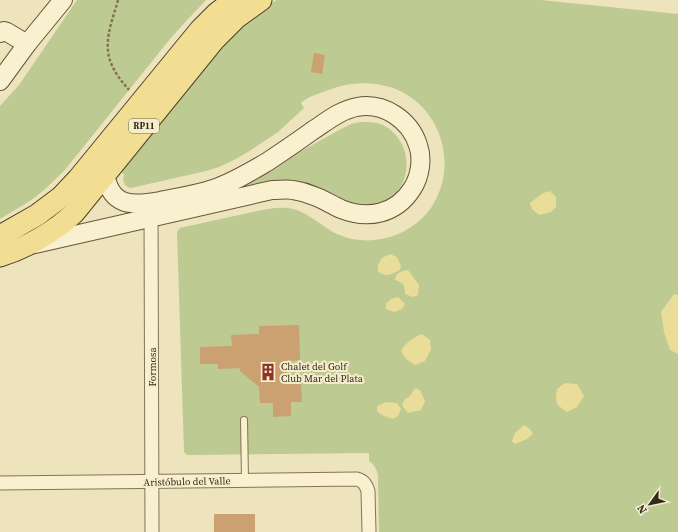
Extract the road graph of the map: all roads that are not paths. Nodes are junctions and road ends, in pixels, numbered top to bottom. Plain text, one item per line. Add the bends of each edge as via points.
1 (51, 0) edge
2 (63, 0) edge
3 (234, 0) edge
4 (261, 0) edge
5 (0, 33) edge
6 (27, 44) junction
7 (0, 81) edge
8 (105, 174) junction
9 (151, 210) junction
10 (0, 236) edge
11 (23, 247) junction
12 (0, 256) edge
13 (244, 420) dead end
14 (245, 480) junction
15 (152, 481) junction
16 (0, 483) edge
17 (152, 532) edge
18 (369, 532) edge

1 - 6 main road
2 - 6 main road
3 - 10 main road, RP11 via 200,30 61,197 37,215
4 - 8 main road, RP11 via 236,18 215,38
5 - 6 main road via 7,32
6 - 7 main road
8 - 9 main road via 108,186 118,199
8 - 11 main road, RP11 via 66,221
9 - 9 main road via 272,190 292,190 314,196 356,214 371,215 398,205 408,196 419,173 419,147 414,134 402,120 387,110 358,107 331,118 266,162 234,180
9 - 11 main road
9 - 15 street, Formosa
11 - 12 main road, RP11
13 - 14 lane
14 - 15 street, Aristóbulo del Valle
14 - 18 street, Aristóbulo del Valle via 362,481 368,491
15 - 16 street, Aristóbulo del Valle
15 - 17 street, Formosa

